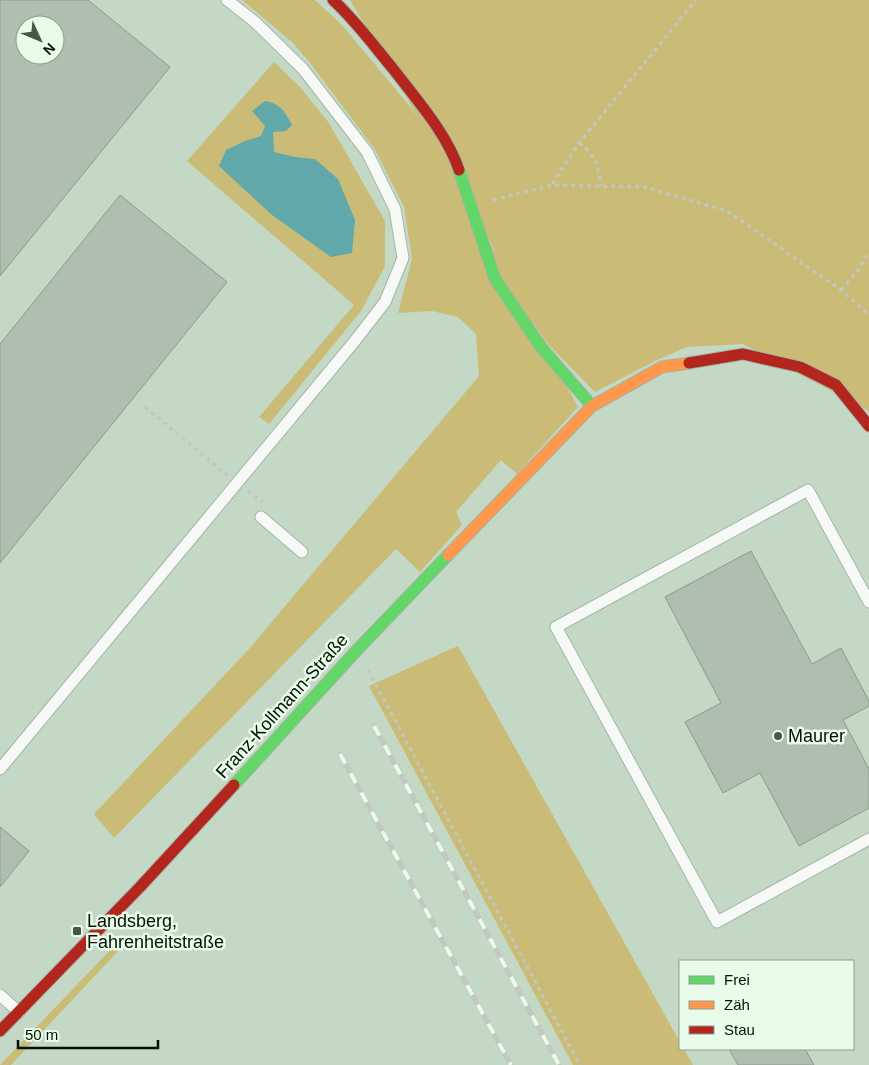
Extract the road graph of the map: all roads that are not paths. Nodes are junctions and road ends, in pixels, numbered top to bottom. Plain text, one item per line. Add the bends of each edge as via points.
1 (227, 0) edge
2 (333, 0) edge
3 (592, 406) junction
4 (869, 426) edge
5 (261, 517) dead end
6 (302, 552) dead end
7 (869, 602) edge
8 (0, 769) edge
9 (869, 839) edge
10 (0, 995) edge
11 (19, 1012) junction
12 (0, 1031) edge

1 - 8 lane via 304,69 367,152 395,209 403,258 385,302
2 - 3 street via 351,17 421,105 454,156 495,279 541,348
3 - 4 street, Franz-Kollmann-Straße via 662,367 743,354 800,367 836,385
3 - 11 street, Franz-Kollmann-Straße via 357,650 140,887
5 - 6 lane
7 - 9 lane via 808,490 556,627 717,922
10 - 11 lane
11 - 12 street, Franz-Kollmann-Straße

